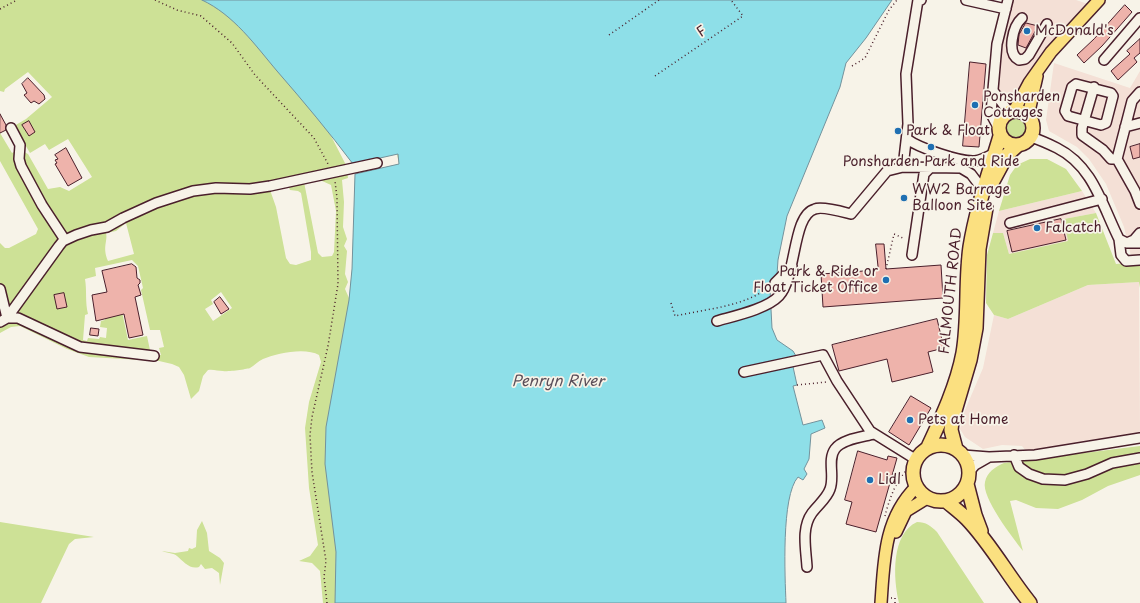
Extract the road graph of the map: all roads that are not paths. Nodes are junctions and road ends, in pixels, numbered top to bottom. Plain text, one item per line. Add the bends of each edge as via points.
1 (921, 0) edge
2 (966, 0) edge
3 (1008, 0) edge
4 (1099, 0) edge
5 (1006, 10) junction
6 (1022, 18) dead end
7 (1140, 18) edge
8 (1047, 24) dead end
9 (1104, 60) dead end
10 (1042, 64) junction
11 (1094, 87) junction
12 (994, 92) junction
13 (1140, 92) edge
14 (1012, 111) junction
15 (1028, 116) junction
16 (1084, 120) junction
17 (1140, 123) edge
18 (1125, 127) junction
19 (11, 128) dead end
20 (999, 132) junction
21 (1031, 137) junction
22 (907, 139) junction
23 (1018, 146) junction
24 (995, 153) junction
25 (1117, 159) junction
26 (377, 163) dead end
27 (903, 166) junction
28 (932, 166) junction
29 (983, 190) junction
30 (1102, 199) junction
31 (1140, 204) edge
32 (118, 221) junction
33 (1010, 224) dead end
34 (100, 229) junction
35 (1140, 233) edge
36 (1119, 239) junction
37 (65, 240) junction
38 (1127, 243) junction
39 (1140, 243) edge
40 (912, 254) dead end
41 (1140, 260) edge
42 (793, 266) junction
43 (775, 283) road end
44 (0, 289) edge
45 (4, 320) edge
46 (717, 321) dead end
47 (154, 356) dead end
48 (744, 372) dead end
49 (874, 434) junction
50 (1140, 438) edge
51 (928, 447) junction
52 (960, 452) junction
53 (1014, 455) junction
54 (989, 458) junction
55 (1140, 458) edge
56 (916, 459) junction
57 (968, 478) junction
58 (916, 487) junction
59 (927, 498) junction
60 (946, 501) junction
61 (986, 542) junction
62 (886, 559) junction
63 (807, 567) dead end
64 (881, 603) edge
65 (1030, 603) edge

1 - 22 street via 918,0 906,74
2 - 5 street
3 - 5 street
4 - 10 main road
5 - 12 street via 998,44
6 - 8 street via 1018,22 1011,48 1019,60 1027,57
7 - 9 street
10 - 14 main road
10 - 15 main road
11 - 16 street
11 - 16 street via 1076,84 1072,87 1066,111 1068,116
11 - 16 street via 1113,96 1106,122 1101,126
12 - 14 street
12 - 20 street via 991,114
13 - 18 street via 1132,101
14 - 15 highway
14 - 20 highway, FALMOUTH ROAD via 1002,118
15 - 21 highway via 1033,126
16 - 25 street via 1082,135 1111,158
17 - 18 street
18 - 25 street
19 - 37 street via 20,145 21,166
20 - 23 highway via 1008,144
20 - 24 highway, FALMOUTH ROAD
21 - 23 highway, FALMOUTH ROAD
21 - 30 street via 1058,148 1071,157 1085,170
22 - 24 street via 917,146 965,160 975,161
22 - 27 street
23 - 52 highway, FALMOUTH ROAD via 1007,155 992,183 984,214 977,277 976,328 951,430
24 - 29 highway, FALMOUTH ROAD
25 - 31 street
26 - 32 street via 255,188 193,191 156,203
27 - 28 street
27 - 42 street via 888,170 851,214 816,208 807,212 801,222
28 - 29 street via 961,168 971,174
28 - 40 street via 924,174
29 - 51 highway, FALMOUTH ROAD via 975,215 970,248 966,282 967,321 962,354 943,415
30 - 33 street
30 - 36 street
32 - 34 street
32 - 34 street via 113,233
34 - 37 street
35 - 38 street
36 - 38 street
36 - 41 street via 1121,255 1126,261
37 - 45 street via 50,256
38 - 39 street
42 - 43 street
42 - 46 street via 786,285 779,296 769,304
44 - 45 street
45 - 47 street via 18,318 80,347
48 - 49 street via 823,355 837,381
49 - 56 street
49 - 63 street via 843,443 835,448 832,456 831,488 811,515 806,527
50 - 53 street via 1035,455
51 - 52 highway via 947,445
51 - 56 highway, FALMOUTH ROAD
52 - 54 street
52 - 57 highway, FALMOUTH ROAD
53 - 54 street
53 - 55 street via 1019,467 1029,474 1043,479 1065,480 1112,463
54 - 57 street via 975,465
56 - 58 highway via 912,477
57 - 60 highway via 962,492
57 - 61 highway, FALMOUTH ROAD via 974,515
58 - 59 highway
58 - 62 main road via 894,514 887,537
59 - 60 highway
59 - 62 main road via 906,511
60 - 61 highway
61 - 65 highway
62 - 64 main road

